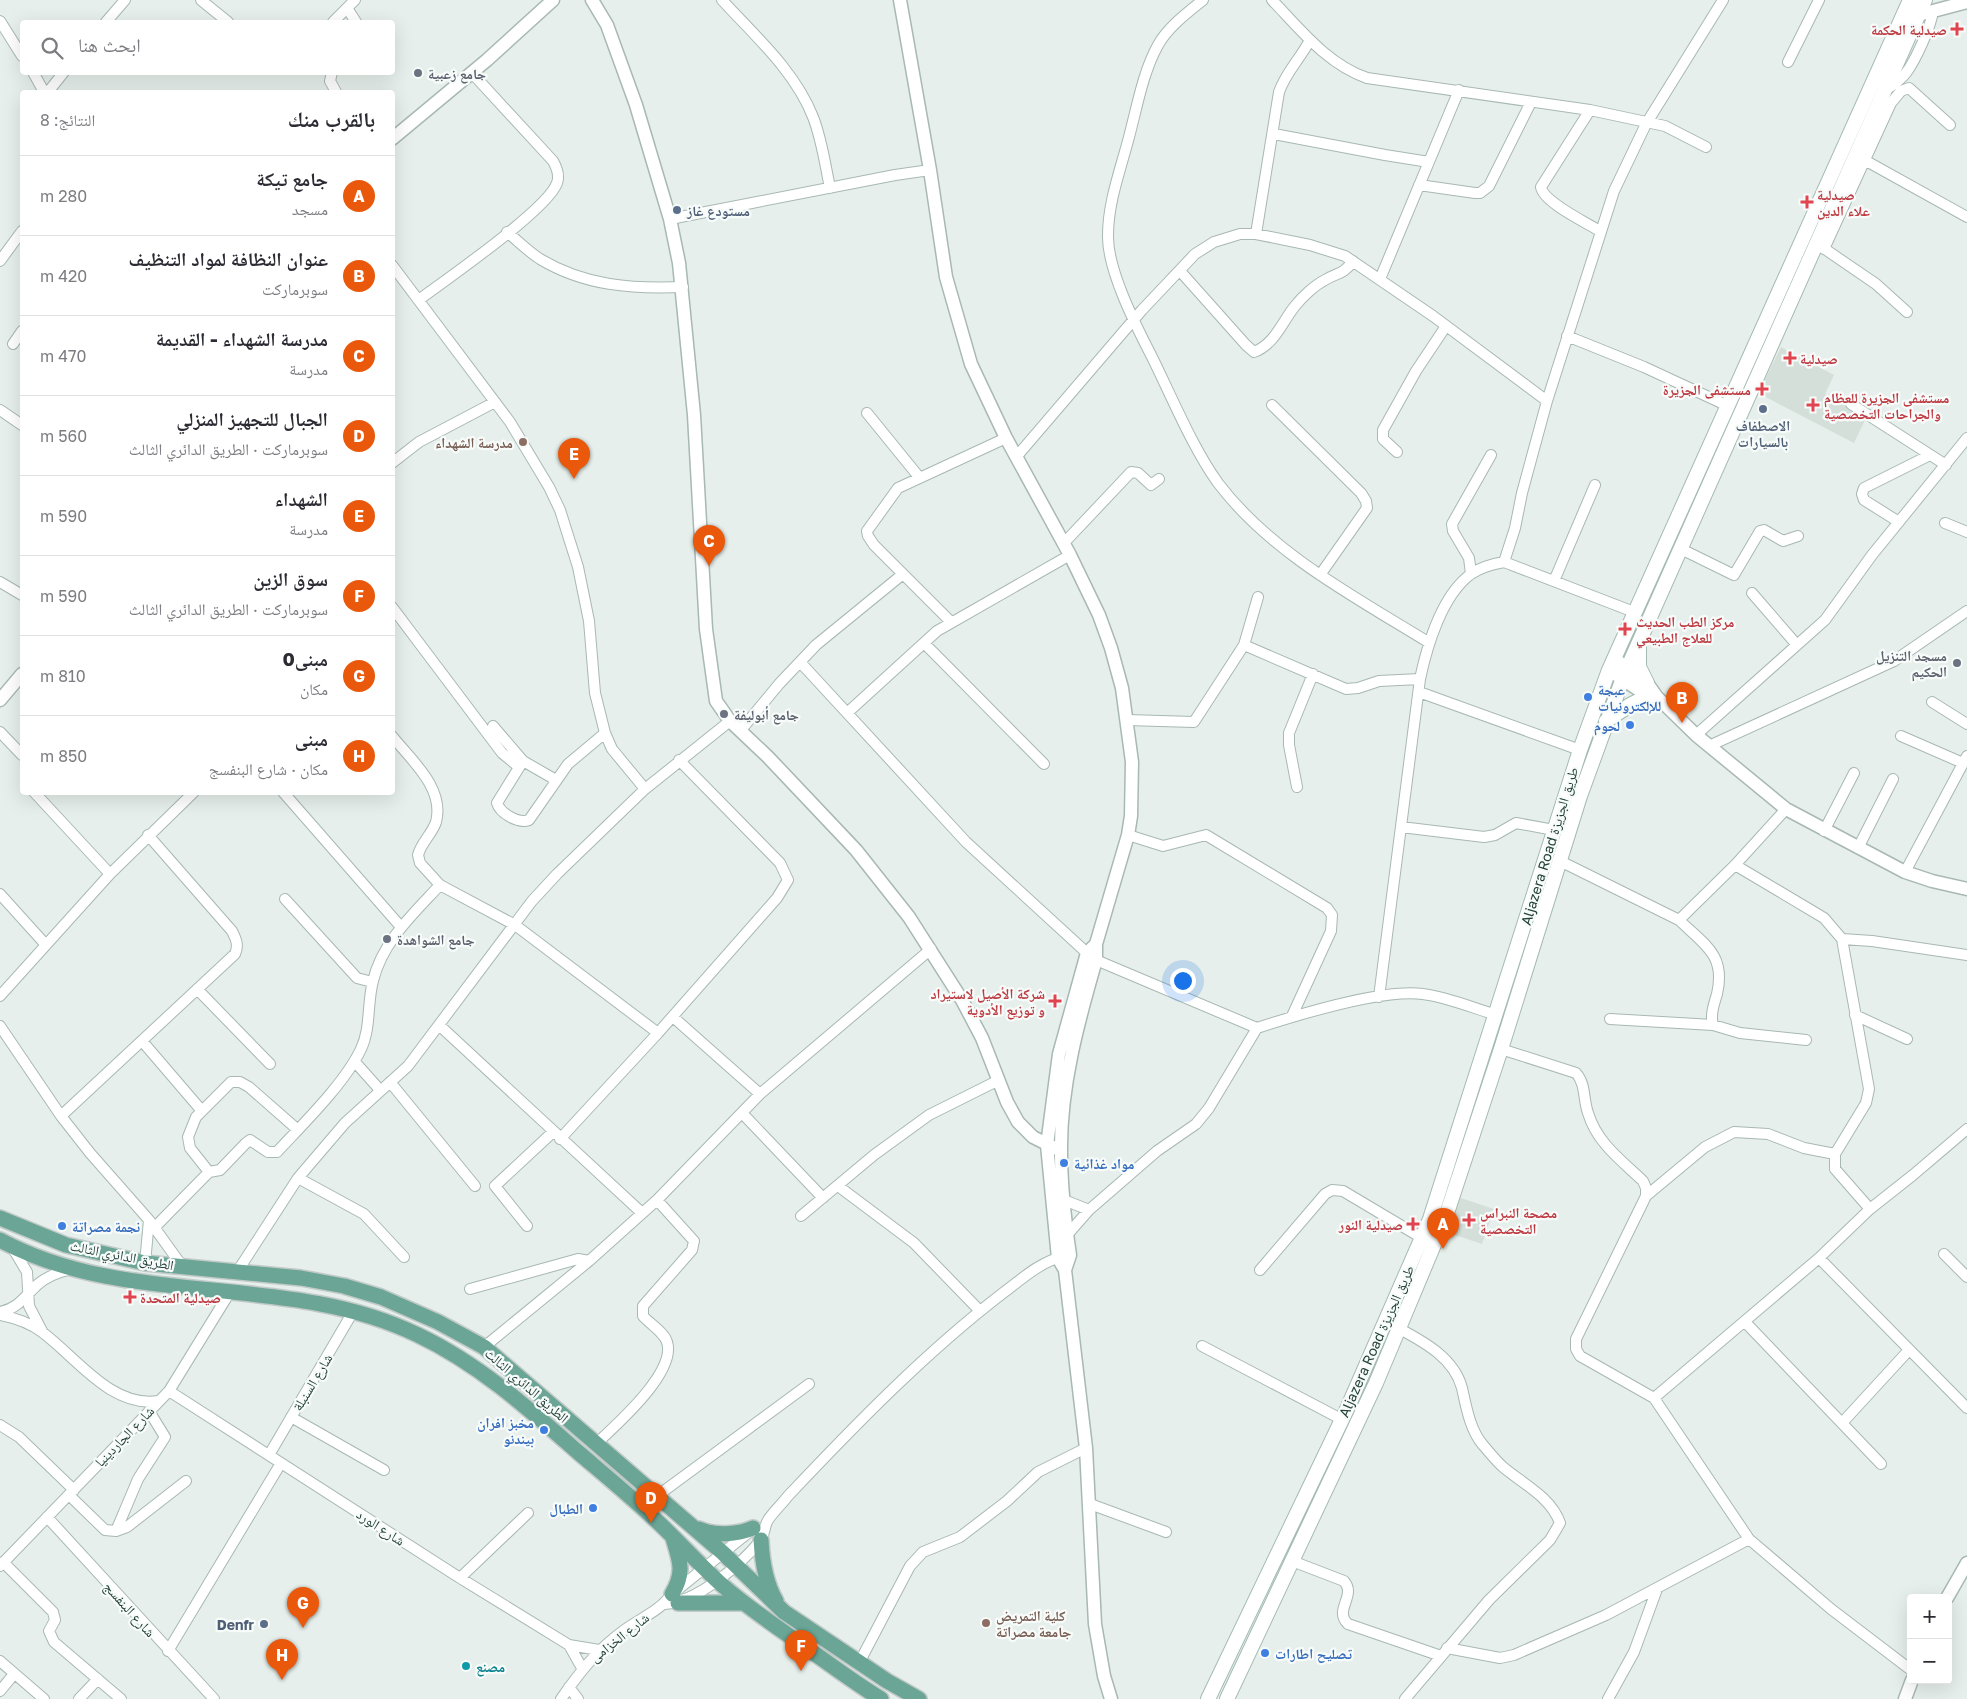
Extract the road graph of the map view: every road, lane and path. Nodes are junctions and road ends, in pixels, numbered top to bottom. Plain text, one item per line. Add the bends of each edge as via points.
1 (125, 0) edge
2 (201, 0) edge
3 (354, 0) edge
4 (553, 0) edge
5 (592, 0) edge
6 (722, 0) edge
7 (900, 0) edge
8 (1203, 0) edge
9 (1272, 0) edge
10 (1723, 0) edge
11 (1819, 0) edge
12 (1925, 0) edge
13 (1967, 2) edge
14 (1908, 7) edge
15 (347, 8) junction
16 (1934, 11) junction
17 (108, 20) edge
18 (226, 20) edge
19 (335, 20) edge
20 (355, 20) edge
21 (0, 21) edge
22 (1310, 40) junction
23 (20, 53) edge
24 (1788, 62) dead end
25 (472, 73) junction
26 (35, 75) edge
27 (61, 75) edge
28 (331, 75) edge
29 (45, 90) edge
30 (48, 90) edge
31 (335, 90) edge
32 (1459, 90) junction
33 (1883, 92) junction
34 (1531, 102) junction
35 (1882, 109) junction
36 (1590, 110) junction
37 (1646, 124) junction
38 (1950, 125) dead end
39 (1274, 134) junction
40 (395, 137) edge
41 (1706, 147) dead end
42 (1860, 157) junction
43 (1429, 162) junction
44 (930, 170) junction
45 (1419, 185) junction
46 (830, 188) junction
47 (1967, 217) edge
48 (670, 220) junction
49 (1600, 231) junction
50 (507, 232) junction
51 (20, 233) edge
52 (1256, 234) junction
53 (1820, 246) junction
54 (0, 260) edge
55 (1353, 261) junction
56 (395, 269) edge
57 (1180, 271) junction
58 (1380, 279) junction
59 (683, 287) junction
60 (420, 299) junction
61 (1907, 312) dead end
62 (1134, 319) junction
63 (1446, 326) junction
64 (20, 334) edge
65 (1567, 336) junction
66 (13, 344) dead end
67 (1547, 401) junction
68 (495, 402) junction
69 (1852, 404) dead end
70 (1272, 405) dead end
71 (1726, 405) junction
72 (0, 410) edge
73 (867, 413) dead end
74 (20, 424) edge
75 (1006, 438) junction
76 (1967, 438) edge
77 (1397, 452) dead end
78 (1492, 455) dead end
79 (1930, 455) junction
80 (1017, 456) junction
81 (395, 461) edge
82 (1946, 465) junction
83 (919, 478) junction
84 (1159, 479) dead end
85 (1595, 485) dead end
86 (1899, 522) junction
87 (1945, 523) dead end
88 (1967, 532) edge
89 (1798, 536) dead end
90 (1063, 544) junction
91 (1681, 549) junction
92 (1070, 555) junction
93 (1504, 562) junction
94 (903, 574) junction
95 (1471, 574) junction
96 (1320, 575) junction
97 (1554, 580) junction
98 (0, 582) edge
99 (1752, 592) dead end
100 (20, 594) edge
101 (1258, 597) dead end
102 (395, 611) edge
103 (1967, 611) edge
104 (1634, 612) junction
105 (951, 622) junction
106 (1428, 642) junction
107 (924, 643) junction
108 (1639, 643) junction
109 (1244, 645) junction
110 (1797, 645) junction
111 (800, 662) junction
112 (1612, 665) junction
113 (1625, 673) junction
114 (1313, 674) junction
115 (20, 676) edge
116 (1420, 679) junction
117 (1418, 692) junction
118 (1650, 692) junction
119 (0, 700) edge
120 (1932, 702) dead end
121 (847, 713) junction
122 (1127, 720) junction
123 (730, 721) junction
124 (1606, 722) junction
125 (1967, 724) edge
126 (493, 726) dead end
127 (741, 730) junction
128 (0, 732) edge
129 (605, 733) junction
130 (1696, 735) junction
131 (1901, 736) dead end
132 (395, 740) edge
133 (1709, 746) junction
134 (1580, 750) junction
135 (20, 753) edge
136 (679, 760) junction
137 (1965, 760) edge
138 (521, 764) junction
139 (1044, 764) dead end
140 (1854, 773) dead end
141 (1893, 779) dead end
142 (556, 780) junction
143 (1297, 787) dead end
144 (645, 789) junction
145 (37, 795) edge
146 (191, 795) edge
147 (286, 795) edge
148 (1786, 809) junction
149 (1401, 827) junction
150 (1554, 830) junction
151 (1824, 831) junction
152 (1128, 834) junction
153 (148, 835) junction
154 (1858, 848) junction
155 (1560, 861) junction
156 (1735, 865) junction
157 (1904, 872) junction
158 (110, 874) junction
159 (440, 885) junction
160 (1967, 890) edge
161 (0, 894) edge
162 (285, 899) dead end
163 (1679, 920) junction
164 (515, 925) junction
165 (401, 927) junction
166 (1842, 939) junction
167 (46, 945) junction
168 (930, 949) junction
169 (1093, 953) junction
170 (1967, 955) edge
171 (372, 982) junction
172 (197, 989) junction
173 (0, 996) edge
174 (1379, 996) junction
175 (1497, 1015) junction
176 (1855, 1015) junction
177 (1292, 1016) junction
178 (673, 1017) junction
179 (1610, 1019) dead end
180 (439, 1025) junction
181 (1713, 1025) junction
182 (1257, 1028) junction
183 (2, 1033) edge
184 (658, 1033) junction
185 (1907, 1039) dead end
186 (1806, 1040) dead end
187 (142, 1041) junction
188 (1501, 1049) junction
189 (355, 1062) junction
190 (270, 1064) dead end
191 (999, 1080) junction
192 (390, 1082) junction
193 (380, 1090) junction
194 (760, 1094) junction
195 (202, 1111) junction
196 (742, 1113) junction
197 (61, 1116) junction
198 (1967, 1129) edge
199 (298, 1130) junction
200 (556, 1135) junction
201 (1047, 1145) junction
202 (1061, 1151) junction
203 (1834, 1154) junction
204 (210, 1172) junction
205 (298, 1178) junction
206 (475, 1186) dead end
207 (838, 1186) junction
208 (1646, 1196) junction
209 (822, 1198) junction
210 (657, 1200) junction
211 (1064, 1200) junction
212 (1870, 1209) junction
213 (1089, 1210) junction
214 (642, 1213) junction
215 (801, 1216) dead end
216 (0, 1218) edge
217 (151, 1224) junction
218 (527, 1226) dead end
219 (1067, 1235) junction
220 (1422, 1238) junction
221 (6, 1244) edge
222 (1944, 1254) dead end
223 (1064, 1256) junction
224 (404, 1257) dead end
225 (1819, 1258) junction
226 (589, 1261) junction
227 (145, 1263) junction
228 (182, 1266) junction
229 (72, 1269) junction
230 (1260, 1270) dead end
231 (237, 1272) junction
232 (1967, 1277) edge
233 (470, 1289) dead end
234 (230, 1292) junction
235 (28, 1296) junction
236 (354, 1310) junction
237 (980, 1311) junction
238 (0, 1313) edge
239 (1745, 1322) junction
240 (1400, 1329) junction
241 (43, 1332) junction
242 (1202, 1346) dead end
243 (484, 1348) junction
244 (1909, 1350) junction
245 (809, 1384) dead end
246 (169, 1391) junction
247 (1654, 1398) junction
248 (158, 1402) junction
249 (1967, 1408) edge
250 (148, 1411) junction
251 (291, 1417) junction
252 (1341, 1419) junction
253 (1842, 1423) junction
254 (0, 1425) edge
255 (596, 1444) junction
256 (1086, 1448) junction
257 (269, 1455) junction
258 (281, 1463) junction
259 (1881, 1464) dead end
260 (384, 1470) dead end
261 (186, 1481) dead end
262 (71, 1492) junction
263 (657, 1496) junction
264 (1090, 1504) junction
265 (528, 1513) dead end
266 (47, 1517) junction
267 (689, 1524) junction
268 (116, 1531) junction
269 (1166, 1532) dead end
270 (757, 1534) junction
271 (673, 1536) junction
272 (1749, 1540) junction
273 (723, 1553) junction
274 (1292, 1560) junction
275 (1967, 1563) edge
276 (2, 1564) edge
277 (734, 1566) junction
278 (705, 1568) junction
279 (460, 1578) junction
280 (717, 1580) junction
281 (1658, 1589) junction
282 (1949, 1594) edge
283 (671, 1600) junction
284 (743, 1602) junction
285 (784, 1612) junction
286 (568, 1645) junction
287 (168, 1650) junction
288 (599, 1650) junction
289 (1444, 1652) junction
290 (0, 1661) edge
291 (860, 1663) junction
292 (1907, 1667) edge
293 (582, 1668) junction
294 (14, 1674) junction
295 (98, 1679) junction
296 (1911, 1684) edge
297 (569, 1687) junction
298 (0, 1691) edge
299 (44, 1699) edge
300 (79, 1699) edge
301 (121, 1699) edge
302 (214, 1699) edge
303 (561, 1699) edge
304 (578, 1699) edge
305 (881, 1699) edge
306 (919, 1699) edge
307 (1111, 1699) edge
308 (1208, 1699) edge
309 (1226, 1699) edge
310 (1405, 1699) edge
311 (1608, 1699) edge
312 (1905, 1699) edge

1 - 17 street
2 - 18 street
3 - 15 street
4 - 25 street
5 - 48 street via 607,25 620,58
6 - 46 street via 772,54 802,95 823,146
7 - 44 street
8 - 62 street via 1158,45 1146,75 1112,203 1108,235 1110,255
9 - 22 street
10 - 37 street
11 - 24 street
12 - 14 main road, Aljazera Road طريق الجزيزة
13 - 16 street
14 - 16 street
14 - 33 main road, Aljazera Road طريق الجزيزة
14 - 71 main road, Aljazera Road طريق الجزيزة
15 - 19 street
15 - 20 street
16 - 33 street via 1907,72
21 - 23 street
22 - 32 street via 1337,64 1367,78
22 - 39 street via 1283,82
25 - 40 street
25 - 50 street via 557,168 557,184 547,199
26 - 29 street
27 - 30 street
28 - 31 street via 330,81
32 - 34 street
32 - 43 street
33 - 35 main road, Aljazera Road طريق الجزيزة
34 - 36 street
34 - 45 street via 1485,190 1474,193
35 - 38 street via 1901,91 1909,88
35 - 42 main road, Aljazera Road طريق الجزيزة
36 - 37 street
36 - 49 street via 1541,187 1552,202
37 - 41 street via 1666,126
37 - 49 street via 1614,191
39 - 43 street
39 - 52 street
42 - 47 street
42 - 53 main road, Aljazera Road طريق الجزيزة
43 - 45 street
44 - 46 street
44 - 75 street via 946,277 957,318 979,384
45 - 58 street
46 - 48 street
48 - 59 street
49 - 65 street
50 - 59 street via 540,259 602,283 623,288
50 - 60 street
51 - 54 street
52 - 55 street via 1310,244
52 - 57 street via 1223,238 1206,245
53 - 61 street via 1876,284
53 - 91 main road, Aljazera Road طريق الجزيزة
55 - 57 street via 1346,271 1326,279 1296,305 1272,339 1254,352
55 - 58 street
56 - 60 street
57 - 62 street
58 - 63 street
59 - 123 street via 706,630 716,701
60 - 68 street
62 - 80 street
62 - 96 street via 1217,482 1279,544
63 - 67 street
63 - 77 street via 1383,430 1383,439
64 - 66 street
65 - 67 street
65 - 71 street
67 - 93 street
68 - 81 street via 419,442
68 - 129 street via 560,510 578,567 589,621 595,693
69 - 79 street
70 - 96 street via 1366,501 1366,508
71 - 104 main road, Aljazera Road طريق الجزيزة
72 - 74 street
73 - 83 street
75 - 80 street
75 - 83 street
76 - 82 street
78 - 95 street via 1452,524 1469,558
79 - 82 street
79 - 86 street via 1864,488 1864,500
80 - 90 street
82 - 86 street
83 - 94 street via 898,488 867,531 874,545
84 - 90 street via 1151,485 1138,473 1131,472
85 - 97 street
86 - 110 street via 1833,610
87 - 88 street
89 - 91 street via 1783,541 1764,530 1760,531 1734,575
90 - 92 street
91 - 108 main road, Aljazera Road طريق الجزيزة
92 - 105 street
92 - 122 street via 1106,631
93 - 95 street via 1488,565
93 - 97 street
94 - 105 street
94 - 111 street via 816,645
95 - 106 street via 1439,617
96 - 106 street
97 - 104 street
98 - 100 street
99 - 110 street
101 - 109 street
102 - 138 street via 502,753
103 - 133 street via 1894,661
104 - 112 main road, Aljazera Road طريق الجزيزة
105 - 107 street
106 - 116 street
107 - 121 street
107 - 139 street
108 - 113 main road, Aljazera Road طريق الجزيزة
108 - 118 main road via 1639,667
109 - 114 street
109 - 122 street via 1194,722
110 - 130 street
111 - 121 street
111 - 127 street
112 - 113 street
112 - 134 main road, Aljazera Road طريق الجزيزة
113 - 118 street
113 - 124 main road, Aljazera Road طريق الجزيزة
114 - 116 street via 1346,689 1379,681
114 - 143 street via 1289,733
115 - 119 street
116 - 117 street
117 - 134 street
117 - 149 street
118 - 124 main road
118 - 130 street
120 - 125 street
121 - 169 street via 966,842
122 - 152 street via 1132,771
123 - 127 street
123 - 136 street
124 - 155 main road, Aljazera Road طريق الجزيزة
126 - 138 street
127 - 168 street via 856,850
128 - 135 street
129 - 142 street via 568,764
129 - 144 street via 612,749
130 - 133 street
131 - 137 street
132 - 159 street via 433,787 437,799 435,823 418,855 420,862
133 - 148 street
134 - 150 main road, Aljazera Road طريق الجزيزة
136 - 144 street
136 - 178 street via 780,863 788,880 777,898
137 - 157 street
138 - 142 street
138 - 142 street via 497,803 518,821 528,820
140 - 151 street
141 - 154 street
144 - 164 street via 557,874
145 - 158 street
146 - 153 street
147 - 165 street
148 - 151 street
148 - 156 street
149 - 150 street via 1484,837 1496,835 1516,823
149 - 174 street
150 - 175 main road, Aljazera Road طريق الجزيزة
151 - 154 street
152 - 169 street
152 - 177 street via 1163,846 1206,834 1327,908 1332,915 1331,931
153 - 158 street
153 - 172 street via 236,938 235,954
154 - 157 street
155 - 163 street
155 - 188 main road, Aljazera Road طريق الجزيزة
156 - 163 street
156 - 166 street via 1824,918
157 - 160 street
158 - 167 street
159 - 164 street
159 - 165 street
161 - 167 street
162 - 171 street via 357,978
163 - 181 street via 1714,955 1719,967 1721,975 1712,1012
164 - 180 street
164 - 184 street
165 - 171 street via 378,964
166 - 170 street
166 - 176 street
167 - 173 street
168 - 191 street via 962,1000
168 - 194 street
169 - 182 street
169 - 201 street via 1059,1054
169 - 202 street via 1069,1070
171 - 189 street via 367,1033
172 - 187 street
172 - 190 street
174 - 175 street via 1422,994
174 - 177 street
175 - 220 main road, Aljazera Road طريق الجزيزة
176 - 185 street
176 - 203 street via 1868,1096
177 - 182 street
178 - 184 street
178 - 194 street
179 - 181 street
180 - 192 street via 408,1066
180 - 200 street
181 - 186 street via 1745,1034
182 - 213 street via 1196,1124 1157,1151
183 - 197 street
184 - 200 street
187 - 195 street
187 - 197 street
188 - 208 street via 1576,1073 1583,1081 1588,1113 1602,1142 1643,1181
188 - 240 main road, Aljazera Road طريق الجزيزة via 1446,1216
189 - 193 street
189 - 199 street
191 - 201 street via 1018,1122
191 - 207 street via 929,1116 874,1155
192 - 193 street
192 - 206 street
193 - 205 street via 344,1123
194 - 196 street
195 - 199 street via 227,1084 240,1082
195 - 204 street via 190,1129 189,1143
196 - 209 street
196 - 210 street
197 - 217 street
198 - 212 street
199 - 204 street via 277,1152 268,1152 250,1140 220,1170
200 - 214 street
200 - 218 street via 495,1186
201 - 202 street
201 - 223 street
202 - 211 street
203 - 208 street via 1804,1148 1768,1134 1734,1132 1705,1147
203 - 212 street via 1835,1168
204 - 217 street
205 - 224 street via 364,1214
205 - 231 street
207 - 209 street
207 - 237 street via 914,1243
208 - 247 street via 1592,1304 1576,1339 1576,1349 1585,1360
209 - 215 street
210 - 214 street
210 - 255 street via 694,1241 692,1250 643,1306 644,1316 666,1338 668,1350 658,1377 634,1408
211 - 213 street
211 - 219 street
212 - 225 street
213 - 219 street
214 - 226 street
216 - 227 main road, الطريق الدائري الثالث via 66,1245
217 - 227 street
217 - 228 street
219 - 223 street
220 - 230 street via 1343,1191 1332,1190 1325,1194
220 - 252 main road, Aljazera Road طريق الجزيزة
221 - 229 main road, الطريق الدائري الثالث
221 - 235 street via 27,1272
222 - 232 street
223 - 237 street via 1038,1266
223 - 256 street
225 - 239 street
225 - 244 street
226 - 233 street via 578,1259
226 - 243 street
227 - 228 main road, الطريق الدائري الثالث
228 - 231 main road, الطريق الدائري الثالث
229 - 234 main road, الطريق الدائري الثالث via 124,1280
229 - 235 street via 46,1278
231 - 243 main road, الطريق الدائري الثالث via 301,1278 381,1297 438,1322
234 - 236 main road, الطريق الدائري الثالث
234 - 246 street, شارع الجاردينيا
235 - 238 street via 15,1308
235 - 241 street via 29,1306
236 - 251 street, شارع السنبلة
236 - 271 main road, الطريق الدائري الثالث via 418,1335 507,1390
237 - 270 street via 819,1464
238 - 241 street via 29,1323
239 - 247 street
239 - 253 street
240 - 274 main road, Aljazera Road طريق الجزيزة
240 - 289 street via 1426,1343 1446,1360 1461,1385 1466,1410 1480,1442 1502,1466 1538,1494 1560,1523 1550,1540 1489,1600
241 - 248 street via 78,1364 118,1393 134,1400
242 - 252 street
243 - 255 main road, الطريق الدائري الثالث
244 - 249 street
244 - 253 street
245 - 263 street
246 - 248 street, شارع الجاردينيا
246 - 257 street, شارع الورد
247 - 272 street
248 - 250 street, شارع الجاردينيا
250 - 262 street, شارع الجاردينيا
250 - 268 street via 165,1437 138,1479
251 - 257 street, شارع السنبلة
251 - 260 street
252 - 308 main road, Aljazera Road طريق الجزيزة
253 - 259 street
254 - 262 street via 19,1437
255 - 263 main road, الطريق الدائري الثالث
256 - 264 street
256 - 291 street via 1038,1472 960,1537 923,1552 910,1566
257 - 258 street, شارع الورد
258 - 279 street, شارع الورد
258 - 287 street
261 - 268 street via 127,1527
262 - 266 street, شارع الجاردينيا
262 - 268 street via 105,1530
263 - 267 main road, الطريق الدائري الثالث
264 - 269 street
264 - 307 street via 1095,1624
265 - 279 street
266 - 276 street, شارع الجاردينيا
266 - 287 street, شارع البنفسج
267 - 270 main road via 718,1534
267 - 273 main road, الطريق الدائري الثالث
270 - 273 street
270 - 277 street
270 - 285 main road via 768,1586
271 - 278 main road, الطريق الدائري الثالث
271 - 283 main road via 681,1571
272 - 281 street
272 - 292 street
273 - 277 main road, الطريق الدائري الثالث
273 - 278 street
274 - 289 street via 1344,1581 1348,1594 1341,1613 1348,1624
274 - 309 main road, Aljazera Road طريق الجزيزة
275 - 282 street
276 - 295 street via 53,1612 56,1620 49,1631 51,1638
277 - 280 street
277 - 285 main road, الطريق الدائري الثالث
278 - 280 main road, الطريق الدائري الثالث
278 - 283 street
279 - 286 street, شارع الورد
280 - 283 street
280 - 284 main road, الطريق الدائري الثالث
281 - 289 street via 1606,1616 1514,1655 1500,1658
281 - 311 street via 1634,1652
283 - 284 main road
283 - 288 street, شارع الخزامى
284 - 305 main road, الطريق الدائري الثالث
285 - 291 main road, الطريق الدائري الثالث
286 - 288 street, شارع الورد
286 - 293 street
287 - 302 street, شارع البنفسج
288 - 293 street, شارع الخزامى
289 - 310 street
290 - 294 street
291 - 306 main road, الطريق الدائري الثالث
293 - 297 street, شارع الخزامى
294 - 298 street
294 - 299 street
295 - 300 street
295 - 301 street
296 - 312 street
297 - 303 street, شارع الخزامى
297 - 304 street

